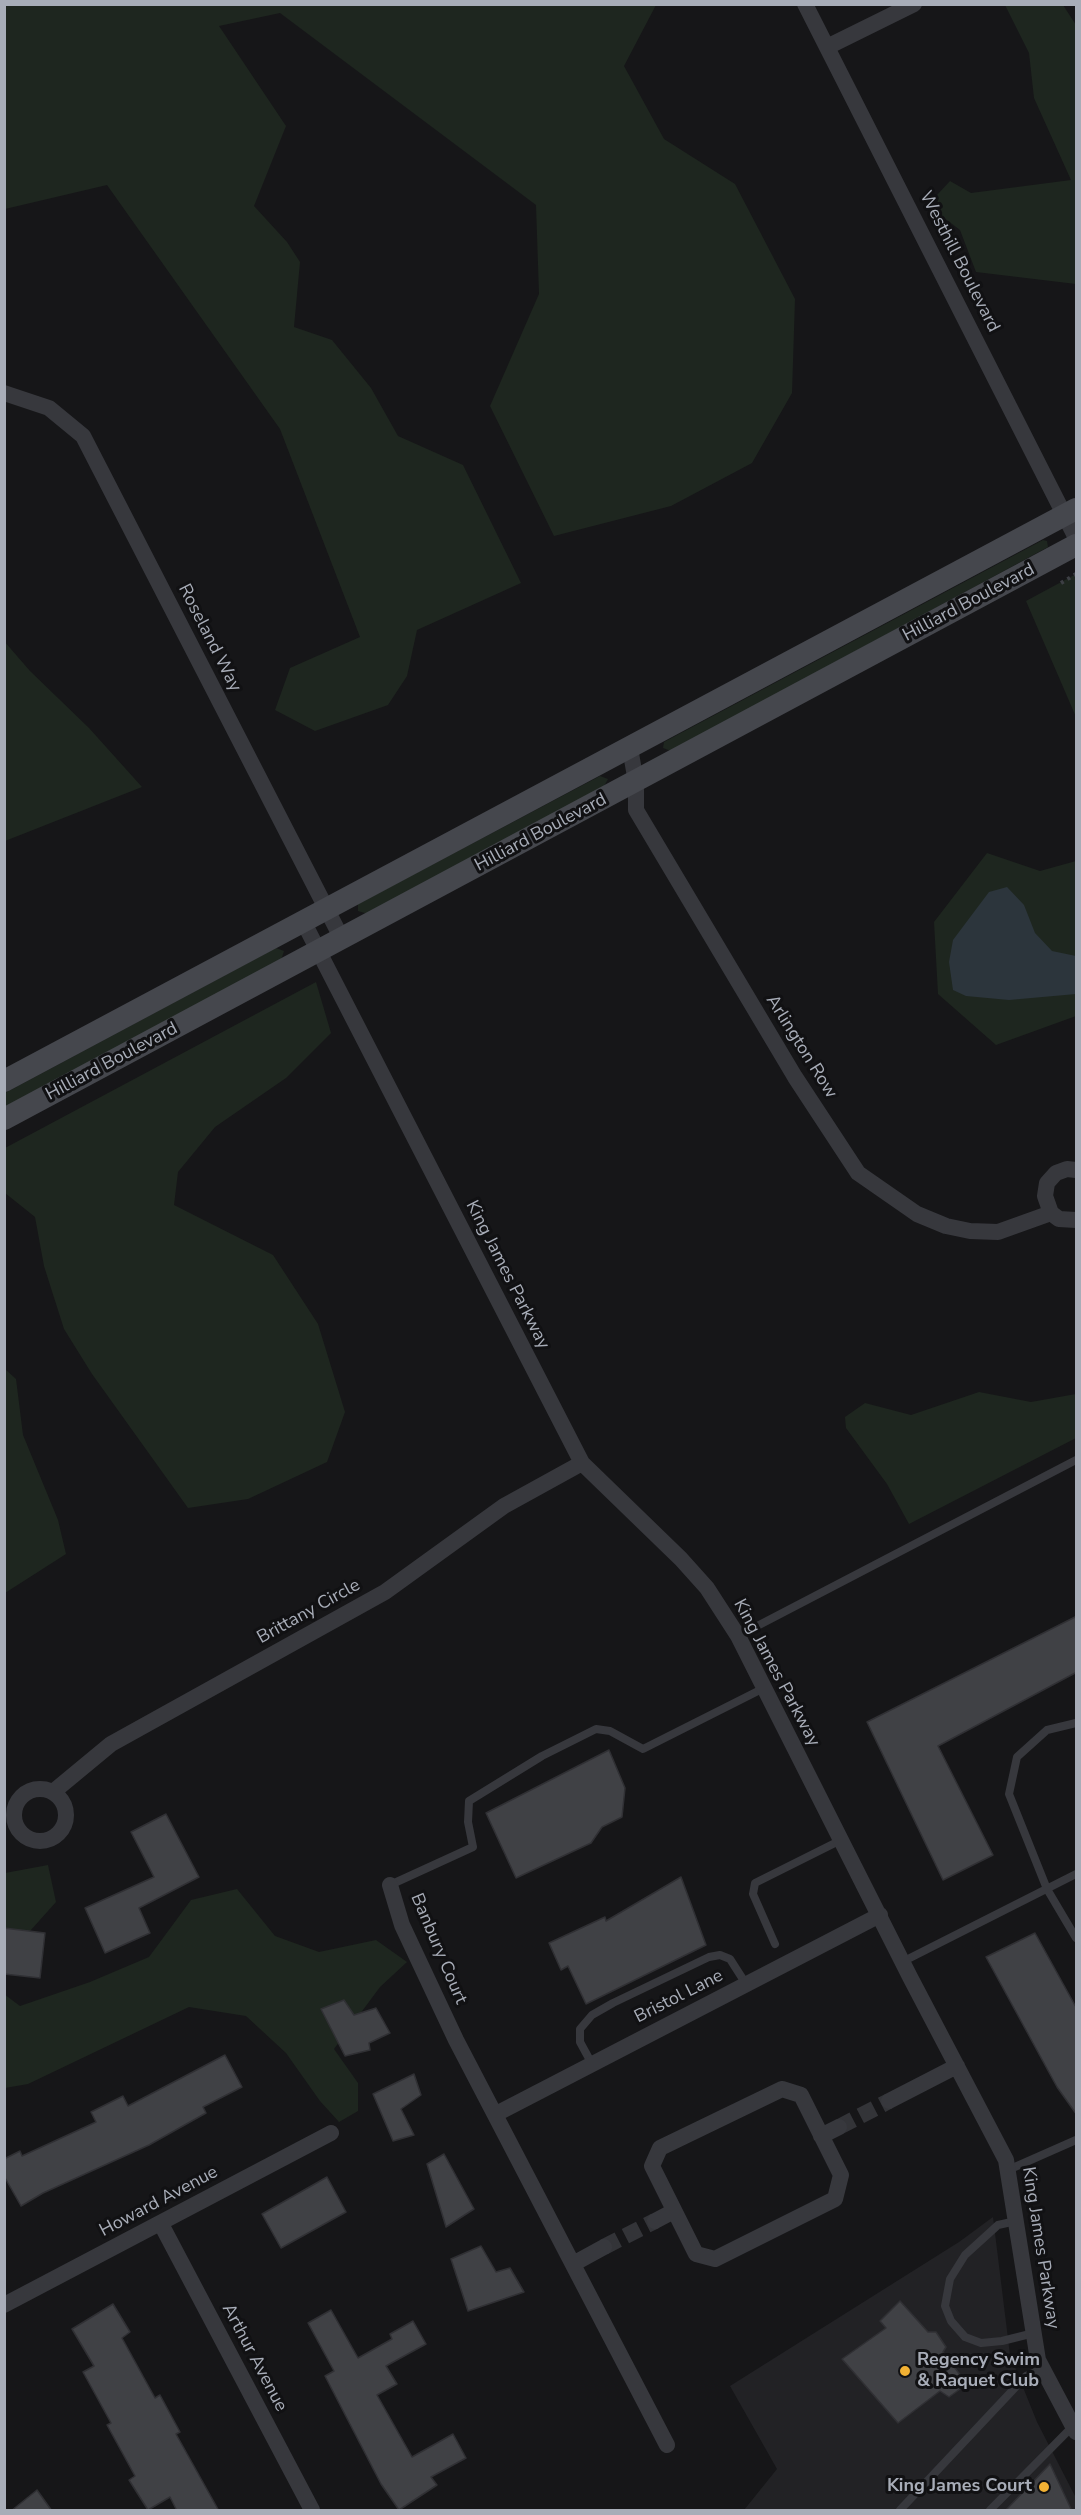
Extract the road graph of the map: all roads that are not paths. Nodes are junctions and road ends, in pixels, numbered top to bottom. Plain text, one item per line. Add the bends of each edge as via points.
1 (805, 4) edge
2 (914, 4) edge
3 (827, 47) junction
4 (4, 393) edge
5 (1071, 511) edge
6 (1077, 538) edge
7 (1077, 545) edge
8 (630, 748) junction
9 (636, 782) junction
10 (325, 909) junction
11 (303, 921) junction
12 (342, 939) junction
13 (318, 952) junction
14 (4, 1081) edge
15 (4, 1119) edge
16 (1077, 1170) edge
17 (1051, 1213) junction
18 (1077, 1220) edge
19 (1077, 1460) edge
20 (582, 1463) junction
21 (738, 1636) junction
22 (764, 1688) junction
23 (1077, 1723) edge
24 (53, 1792) dead end
25 (841, 1840) junction
26 (1077, 1874) edge
27 (390, 1885) joint
28 (1047, 1889) junction
29 (880, 1915) junction
30 (1077, 1938) edge
31 (775, 1944) dead end
32 (902, 1962) junction
33 (746, 1984) junction
34 (592, 2064) junction
35 (957, 2066) junction
36 (889, 2101) tunnel mouth
37 (496, 2114) junction
38 (839, 2127) tunnel mouth
39 (331, 2133) dead end
40 (821, 2136) junction
41 (1077, 2140) edge
42 (1008, 2170) junction
43 (674, 2211) junction
44 (655, 2221) tunnel mouth
45 (1016, 2221) junction
46 (161, 2224) junction
47 (604, 2247) tunnel mouth
48 (573, 2264) junction
49 (4, 2305) edge
50 (1034, 2333) junction
51 (1043, 2369) junction
52 (1074, 2421) edge
53 (667, 2445) dead end
54 (312, 2511) edge
55 (900, 2511) edge
56 (990, 2511) edge

1 - 3 street, Westhill Boulevard
2 - 3 street
3 - 5 street, Westhill Boulevard
4 - 10 street, Roseland Way via 49,408 83,436
5 - 6 street, Westhill Boulevard
5 - 8 main road, Hilliard Boulevard
7 - 9 main road, Hilliard Boulevard
8 - 9 street, Arlington Row
8 - 10 main road, Hilliard Boulevard
9 - 12 main road, Hilliard Boulevard
9 - 17 street, Arlington Row via 636,810 795,1077 858,1173 917,1214 946,1226 998,1232
10 - 11 main road, Hilliard Boulevard
10 - 12 street, Roseland Way
11 - 13 street, King James Parkway
11 - 14 main road, Hilliard Boulevard
12 - 13 main road, Hilliard Boulevard
13 - 15 main road, Hilliard Boulevard
13 - 20 street, King James Parkway
16 - 17 street via 1056,1173 1047,1184 1045,1196
17 - 18 street via 1065,1221
19 - 21 lane
20 - 21 street, King James Parkway via 681,1559 707,1588
20 - 24 street, Brittany Circle via 504,1506 385,1592 111,1744
21 - 22 street, King James Parkway
22 - 25 street, King James Parkway
22 - 27 lane, Banbury Court via 643,1749 610,1731 596,1730 542,1756 469,1801 473,1847
23 - 28 lane via 1047,1730 1017,1757 1010,1794
25 - 29 street, King James Parkway
25 - 31 lane via 755,1883 753,1894
26 - 28 lane
27 - 37 street, Banbury Court via 402,1925
28 - 30 lane
28 - 32 lane
29 - 32 street, King James Parkway
29 - 33 street, Bristol Lane
32 - 35 street, King James Parkway
33 - 34 street, Bristol Lane
33 - 34 lane via 730,1959 720,1955 613,2003 592,2015 580,2029 580,2042
34 - 37 street, Bristol Lane
35 - 36 street
35 - 42 street, King James Parkway
37 - 48 street, Banbury Court
38 - 40 street
39 - 46 street, Howard Avenue
40 - 43 street via 841,2175 835,2199 715,2259 696,2254
40 - 43 street via 801,2095 782,2089 660,2148 652,2166
41 - 42 lane
42 - 45 street, King James Parkway
43 - 44 street
45 - 50 street, King James Parkway
45 - 50 lane via 998,2225 965,2255 950,2279 945,2306 951,2321 965,2337 981,2343
46 - 49 street, Howard Avenue
46 - 54 street, Arthur Avenue
47 - 48 street
48 - 53 street, Banbury Court
50 - 51 street, King James Parkway
51 - 52 street, King James Parkway
51 - 55 lane via 1026,2376
52 - 56 lane

